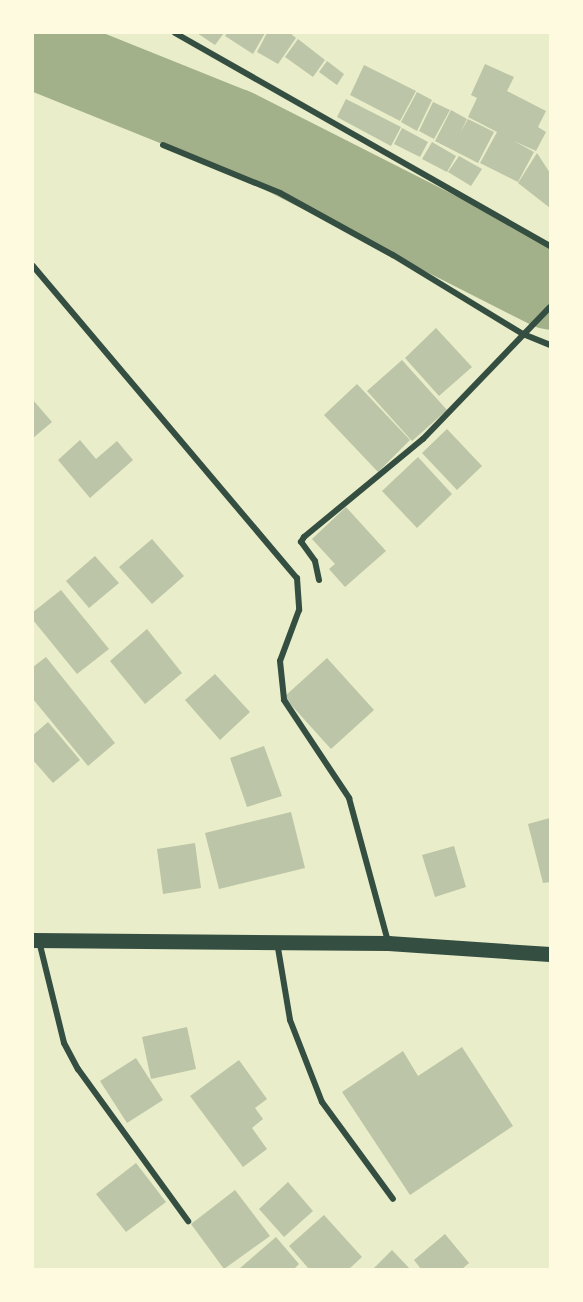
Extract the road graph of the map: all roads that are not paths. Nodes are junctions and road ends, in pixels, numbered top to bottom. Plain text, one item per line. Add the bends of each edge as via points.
1 (175, 33) edge
2 (162, 145) dead end
3 (550, 246) edge
4 (33, 266) edge
5 (550, 307) edge
6 (523, 334) junction
7 (550, 345) edge
8 (319, 580) dead end
9 (36, 940) edge
10 (277, 941) junction
11 (388, 943) junction
12 (550, 954) edge
13 (393, 1199) dead end
14 (188, 1221) dead end

1 - 3 street
2 - 6 street via 280,193 393,255
4 - 11 street via 297,578 299,610 280,661 284,700 349,798
5 - 6 street
6 - 7 street
6 - 8 street via 423,439 304,537 301,542 315,561
9 - 10 main road
9 - 14 street via 64,1043 78,1069
10 - 11 main road
10 - 13 street via 290,1020 322,1102
11 - 12 main road

